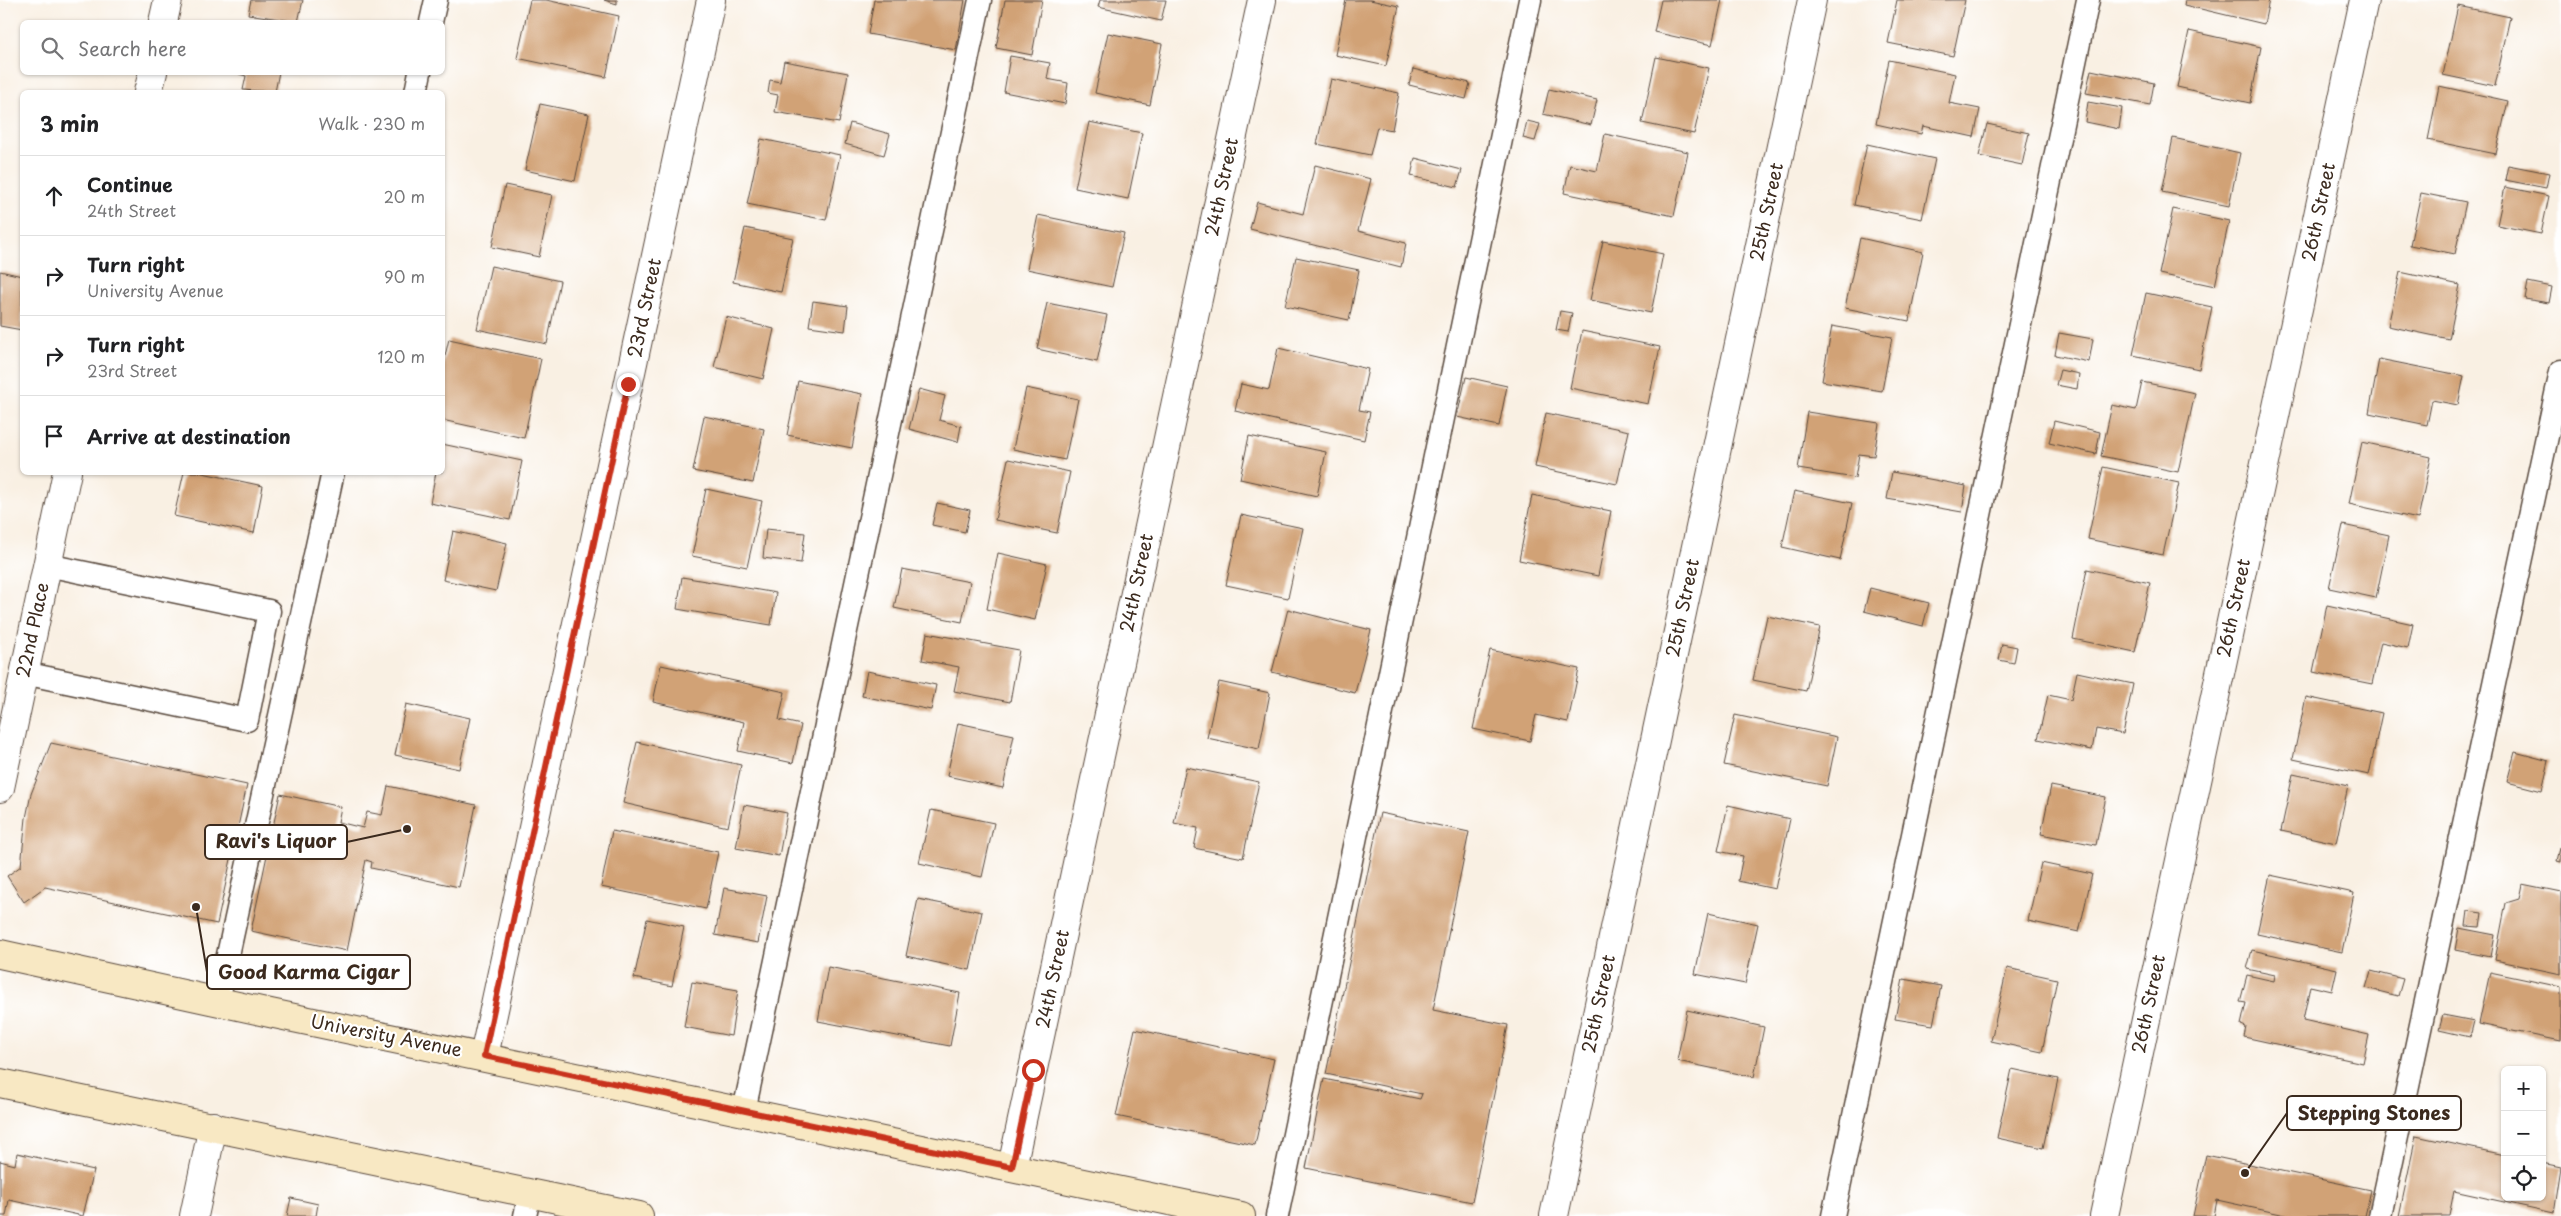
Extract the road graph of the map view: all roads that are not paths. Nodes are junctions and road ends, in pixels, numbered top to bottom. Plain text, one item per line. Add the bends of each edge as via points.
1 (168, 0) edge
2 (436, 0) edge
3 (711, 0) edge
4 (980, 0) edge
5 (1262, 0) edge
6 (1530, 0) edge
7 (1812, 0) edge
8 (2088, 0) edge
9 (2364, 0) edge
10 (163, 20) edge
11 (431, 20) edge
12 (151, 75) edge
13 (419, 75) edge
14 (148, 90) edge
15 (416, 90) edge
16 (2561, 371) edge
17 (66, 475) edge
18 (332, 475) edge
19 (47, 565) junction
20 (24, 673) junction
21 (0, 788) edge
22 (0, 954) edge
23 (218, 1001) junction
24 (484, 1056) junction
25 (0, 1083) edge
26 (744, 1111) junction
27 (213, 1126) junction
28 (1012, 1167) junction
29 (527, 1204) edge
30 (194, 1216) edge
31 (639, 1216) edge
32 (1241, 1216) edge
33 (1277, 1216) edge
34 (1554, 1216) edge
35 (1833, 1216) edge
36 (2104, 1216) edge
37 (2380, 1216) edge

1 - 10 street
2 - 11 lane
3 - 24 street, 23rd Street
4 - 26 lane
5 - 28 street, 24th Street
6 - 33 lane
7 - 34 street, 25th Street
8 - 35 lane
9 - 36 street, 26th Street
12 - 14 street
13 - 15 lane
16 - 37 lane
17 - 19 street, 22nd Place
18 - 23 lane
19 - 20 street, 22nd Place
19 - 20 lane via 269,611 247,720
20 - 21 street, 22nd Place
22 - 23 main road, University Avenue
23 - 24 main road, University Avenue
24 - 26 main road, University Avenue
25 - 27 main road
26 - 28 main road, University Avenue
27 - 29 main road
27 - 30 street
28 - 32 main road, University Avenue
29 - 31 main road

